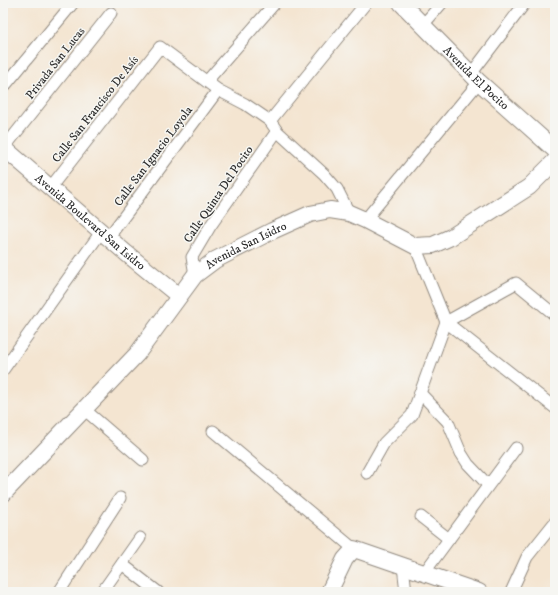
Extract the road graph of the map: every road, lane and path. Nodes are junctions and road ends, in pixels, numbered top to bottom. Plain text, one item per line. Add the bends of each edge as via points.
1 (73, 3) edge
2 (275, 3) edge
3 (366, 3) edge
4 (401, 3) edge
5 (442, 3) edge
6 (525, 3) edge
7 (110, 14) dead end
8 (423, 25) junction
9 (475, 78) junction
10 (207, 81) junction
11 (3, 88) edge
12 (218, 90) junction
13 (270, 121) junction
14 (277, 132) junction
15 (4, 147) edge
16 (555, 150) edge
17 (555, 161) edge
18 (50, 188) junction
19 (349, 213) junction
20 (365, 220) junction
21 (105, 235) junction
22 (415, 246) junction
23 (195, 275) junction
24 (179, 296) junction
25 (555, 316) edge
26 (446, 322) junction
27 (3, 370) edge
28 (420, 393) junction
29 (555, 408) edge
30 (85, 410) junction
31 (213, 431) dead end
32 (516, 448) dead end
33 (143, 460) dead end
34 (367, 473) dead end
35 (488, 485) junction
36 (3, 494) edge
37 (120, 498) dead end
38 (421, 517) dead end
39 (555, 522) edge
40 (140, 538) dead end
41 (449, 539) junction
42 (354, 550) junction
43 (122, 564) junction
44 (403, 566) junction
45 (424, 573) junction
46 (60, 592) edge
47 (102, 592) edge
48 (158, 592) edge
49 (329, 592) edge
50 (406, 592) edge
51 (479, 592) edge
52 (511, 592) edge

1 - 11 street
2 - 10 street
3 - 13 street
4 - 8 main road, Avenida El Pocito
5 - 8 street
6 - 9 street
7 - 15 street, Privada San Lucas
8 - 9 main road, Avenida El Pocito
9 - 16 main road, Avenida El Pocito
9 - 20 street
10 - 12 street
10 - 18 street, Calle San Francisco De Asís via 160,47
12 - 13 street
12 - 21 street, Calle San Ignacio Loyola
13 - 14 street
14 - 19 street via 324,174 337,189
14 - 23 street, Calle Quinta Del Pocito via 211,225 192,257
15 - 18 main road, Avenida Boulevard San Isidro
17 - 22 main road via 529,187 451,238 433,245
18 - 21 main road, Avenida Boulevard San Isidro
19 - 20 main road, Avenida San Isidro
19 - 23 main road, Avenida San Isidro via 330,210 310,214 215,260
20 - 22 main road, Avenida San Isidro
21 - 24 main road, Avenida Boulevard San Isidro
21 - 27 street, Calle San Ignacio Loyola
22 - 26 street
23 - 24 main road, Avenida San Isidro
24 - 30 main road, Avenida San Isidro via 137,354
25 - 26 street via 516,282
26 - 28 street
26 - 29 street
28 - 34 street via 412,415 384,442
28 - 35 street via 448,422 461,453
30 - 33 street
30 - 36 main road, Avenida San Isidro
31 - 42 street
32 - 35 street
35 - 41 street
37 - 46 street
38 - 41 street
39 - 52 street via 527,557
40 - 43 street
41 - 45 street
42 - 44 main road
42 - 49 main road via 345,559
43 - 47 street
43 - 48 street
44 - 45 main road
44 - 50 street
45 - 51 main road

